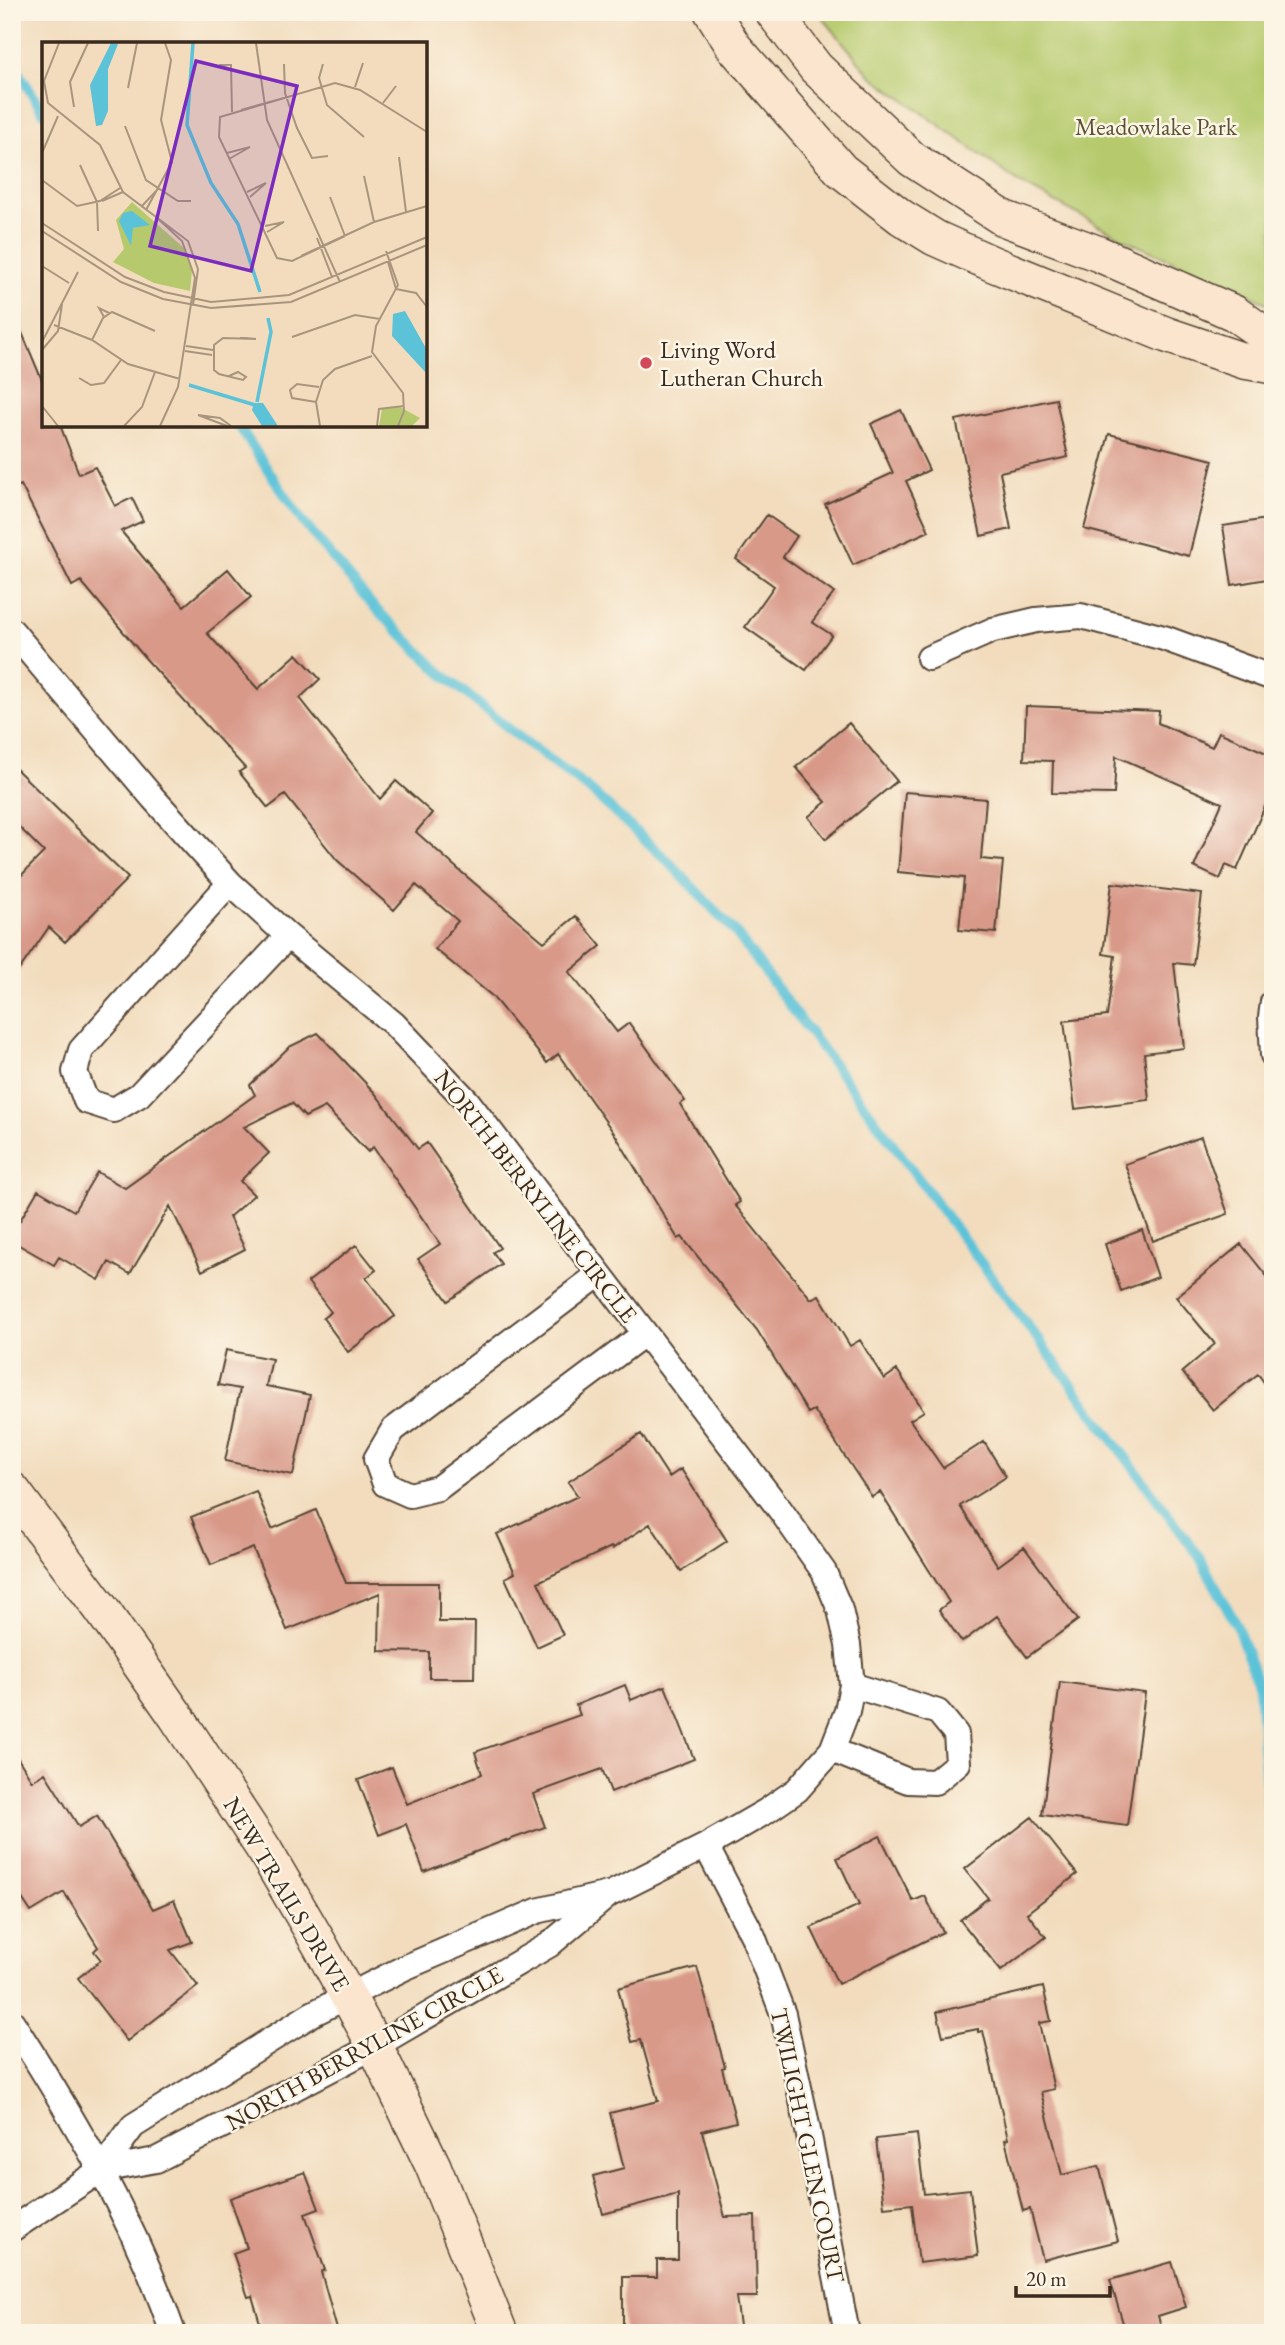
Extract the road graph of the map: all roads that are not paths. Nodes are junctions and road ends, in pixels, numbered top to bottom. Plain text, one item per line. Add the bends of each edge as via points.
1 (712, 12) edge
2 (773, 12) edge
3 (1273, 340) edge
4 (1273, 366) edge
5 (12, 631) edge
6 (929, 658) dead end
7 (1273, 678) edge
8 (230, 883) junction
9 (288, 936) junction
10 (1273, 1002) edge
11 (1273, 1055) edge
12 (598, 1275) junction
13 (644, 1334) junction
14 (12, 1490) edge
15 (852, 1685) junction
16 (832, 1750) junction
17 (706, 1846) junction
18 (612, 1893) junction
19 (348, 1994) junction
20 (12, 2022) edge
21 (375, 2046) junction
22 (101, 2170) junction
23 (12, 2229) edge
24 (173, 2333) edge
25 (500, 2333) edge
26 (847, 2333) edge

1 - 4 street via 734,47 841,170 912,224 993,264 1167,335
2 - 3 street via 816,68 912,159 980,204 1003,218 1234,313
5 - 8 street, NORTH BERRYLINE CIRCLE
6 - 7 street via 993,630 1080,616 1164,638
8 - 9 street, NORTH BERRYLINE CIRCLE
8 - 9 street via 81,1050 75,1072 86,1101 114,1110 139,1095
9 - 12 street, NORTH BERRYLINE CIRCLE via 394,1024 468,1102
10 - 11 street
12 - 13 street, NORTH BERRYLINE CIRCLE
12 - 13 street via 393,1430 376,1459 385,1484 410,1495 438,1488
13 - 15 street, NORTH BERRYLINE CIRCLE via 824,1572 840,1610
14 - 19 street, NEW TRAILS DRIVE via 191,1738 265,1851
15 - 16 street, NORTH BERRYLINE CIRCLE
15 - 16 street via 938,1712 956,1734 958,1763 935,1782 908,1781
16 - 17 street, NORTH BERRYLINE CIRCLE via 797,1790
17 - 18 street, NORTH BERRYLINE CIRCLE
17 - 26 street, TWILIGHT GLEN COURT via 753,1936 783,2014
18 - 19 street, NORTH BERRYLINE CIRCLE via 537,1911
18 - 21 street, NORTH BERRYLINE CIRCLE via 549,1945
19 - 21 street, NEW TRAILS DRIVE
19 - 22 street, NORTH BERRYLINE CIRCLE via 133,2126
20 - 22 street
21 - 22 street, NORTH BERRYLINE CIRCLE via 156,2160
21 - 25 street, NEW TRAILS DRIVE via 433,2166
22 - 23 street, NORTH BERRYLINE CIRCLE
22 - 24 street

